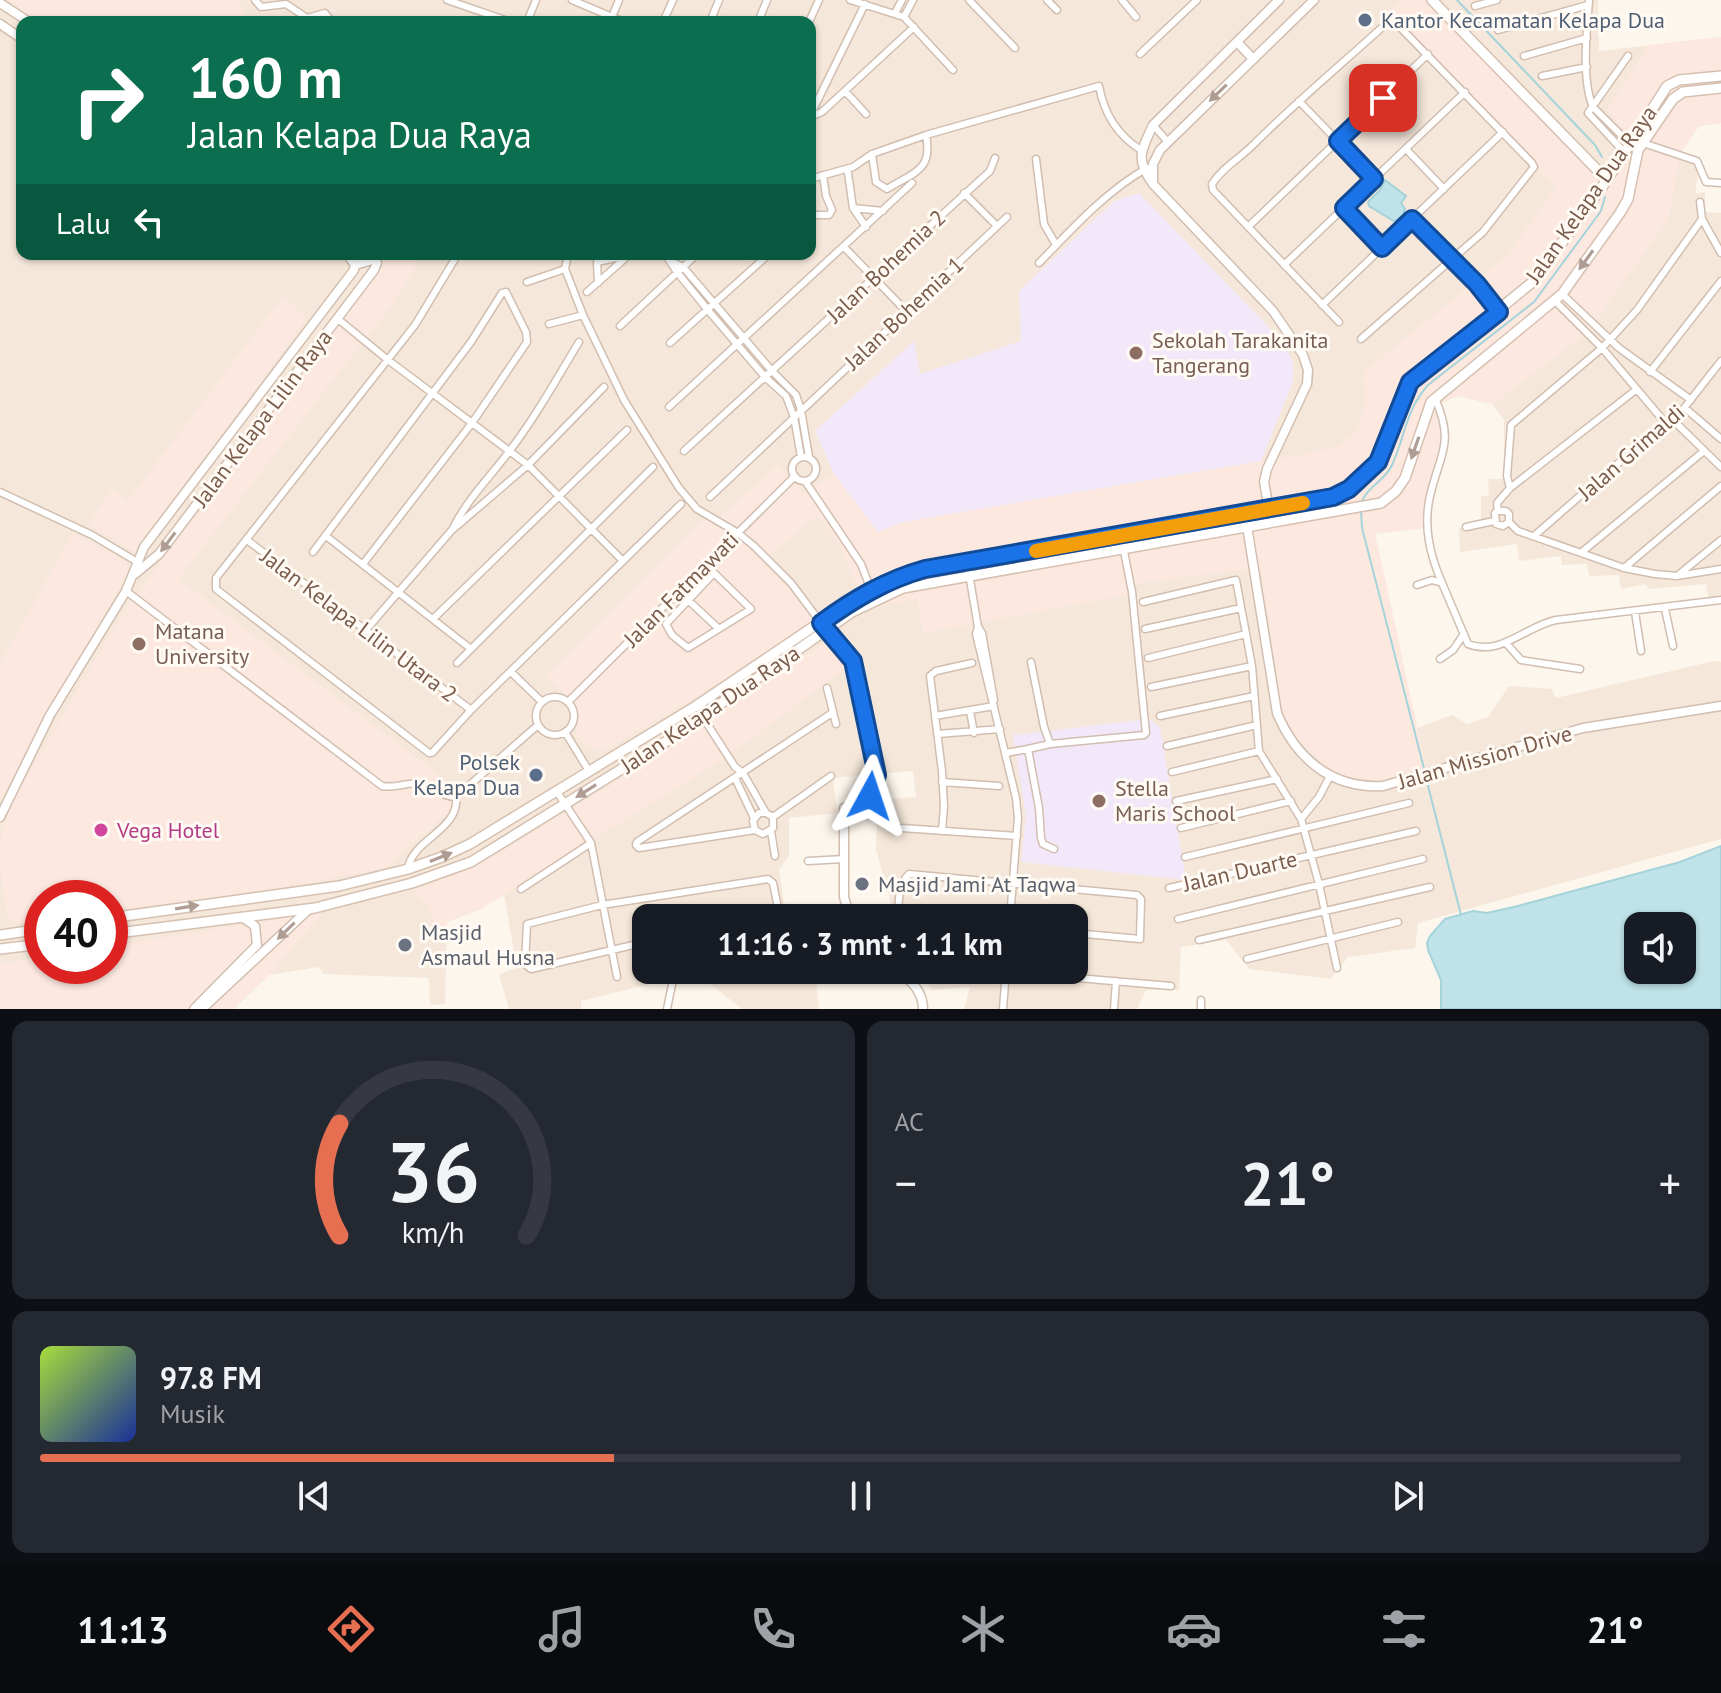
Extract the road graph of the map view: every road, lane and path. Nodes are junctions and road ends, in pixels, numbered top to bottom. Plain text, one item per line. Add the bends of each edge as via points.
1 (255, 0) edge
2 (447, 0) edge
3 (572, 0) edge
4 (619, 0) edge
5 (850, 0) edge
6 (902, 0) edge
7 (913, 0) edge
8 (969, 0) edge
9 (1047, 0) edge
10 (1122, 0) edge
11 (1197, 0) edge
12 (1279, 0) edge
13 (1314, 0) edge
14 (1432, 0) edge
15 (1497, 0) edge
16 (1589, 2) edge
17 (0, 3) edge
18 (865, 4) junction
19 (1475, 6) dead end
20 (1057, 10) dead end
21 (614, 12) dead end
22 (895, 13) junction
23 (20, 16) edge
24 (304, 16) edge
25 (494, 16) edge
26 (610, 16) edge
27 (904, 17) junction
28 (1136, 17) dead end
29 (914, 27) junction
30 (1498, 30) dead end
31 (1587, 38) junction
32 (1237, 42) junction
33 (1015, 48) dead end
34 (1140, 54) dead end
35 (1428, 54) junction
36 (1524, 56) dead end
37 (1628, 56) dead end
38 (1253, 59) junction
39 (1587, 67) junction
40 (953, 70) dead end
41 (1542, 76) dead end
42 (1721, 76) edge
43 (1672, 82) junction
44 (1721, 88) edge
45 (845, 91) junction
46 (1465, 92) junction
47 (1677, 94) junction
48 (1299, 101) junction
49 (816, 105) edge
50 (1593, 107) junction
51 (816, 114) edge
52 (866, 114) dead end
53 (1153, 125) junction
54 (1503, 132) junction
55 (926, 135) junction
56 (1338, 141) junction
57 (1168, 142) junction
58 (1643, 143) junction
59 (1406, 149) junction
60 (1627, 149) junction
61 (1141, 150) junction
62 (872, 154) junction
63 (995, 158) dead end
64 (1036, 159) dead end
65 (1153, 164) junction
66 (1143, 170) junction
67 (848, 173) dead end
68 (823, 175) junction
69 (816, 177) edge
70 (1374, 179) junction
71 (1607, 180) junction
72 (912, 183) dead end
73 (1721, 183) edge
74 (1153, 184) junction
75 (1444, 189) junction
76 (964, 193) junction
77 (1700, 202) dead end
78 (853, 208) junction
79 (1344, 208) junction
80 (883, 211) junction
81 (817, 215) dead end
82 (1007, 217) dead end
83 (1412, 219) junction
84 (1702, 219) junction
85 (997, 226) junction
86 (866, 227) junction
87 (1248, 227) junction
88 (1056, 245) junction
89 (844, 247) junction
90 (1382, 248) junction
91 (1721, 253) edge
92 (351, 260) edge
93 (366, 260) edge
94 (375, 260) edge
95 (454, 260) edge
96 (567, 260) edge
97 (606, 260) edge
98 (623, 260) edge
99 (670, 260) edge
100 (691, 260) edge
101 (762, 260) edge
102 (1453, 260) junction
103 (1039, 263) dead end
104 (355, 265) junction
105 (1284, 265) junction
106 (565, 269) junction
107 (680, 270) junction
108 (874, 278) junction
109 (1721, 281) edge
110 (527, 282) dead end
111 (598, 283) junction
112 (587, 292) dead end
113 (1558, 297) junction
114 (715, 302) junction
115 (1322, 305) junction
116 (707, 309) junction
117 (906, 311) junction
118 (1499, 312) junction
119 (583, 315) junction
120 (338, 319) junction
121 (1339, 322) dead end
122 (549, 324) dead end
123 (620, 326) dead end
124 (1361, 339) dead end
125 (741, 340) junction
126 (1610, 340) junction
127 (579, 342) dead end
128 (670, 343) dead end
129 (1602, 348) junction
130 (388, 360) junction
131 (1721, 361) edge
132 (772, 371) junction
133 (1650, 372) junction
134 (765, 377) junction
135 (604, 387) dead end
136 (1637, 389) junction
137 (434, 393) junction
138 (1435, 398) junction
139 (1691, 400) junction
140 (669, 407) dead end
141 (1685, 408) junction
142 (801, 410) junction
143 (244, 415) junction
144 (794, 417) junction
145 (472, 423) junction
146 (258, 424) junction
147 (1671, 424) junction
148 (627, 430) dead end
149 (1721, 439) edge
150 (684, 451) dead end
151 (1704, 451) junction
152 (509, 452) junction
153 (805, 457) junction
154 (528, 465) junction
155 (653, 467) dead end
156 (1721, 467) edge
157 (795, 476) junction
158 (805, 481) junction
159 (1721, 486) edge
160 (1510, 488) junction
161 (0, 492) edge
162 (557, 496) junction
163 (710, 497) dead end
164 (1333, 497) junction
165 (681, 504) dead end
166 (1269, 509) junction
167 (1498, 511) junction
168 (1337, 512) junction
169 (1494, 521) junction
170 (1509, 522) junction
171 (1247, 526) junction
172 (1466, 527) dead end
173 (590, 528) junction
174 (451, 531) junction
175 (738, 533) junction
176 (326, 536) junction
177 (1121, 536) junction
178 (1534, 536) junction
179 (247, 540) junction
180 (1721, 540) edge
181 (1123, 548) junction
182 (313, 552) dead end
183 (1582, 552) junction
184 (623, 561) junction
185 (967, 562) junction
186 (141, 564) junction
187 (363, 564) junction
188 (1624, 568) junction
189 (1721, 569) edge
190 (969, 575) junction
191 (1677, 576) junction
192 (1442, 583) junction
193 (1417, 585) dead end
194 (871, 590) junction
195 (126, 591) junction
196 (398, 592) junction
197 (688, 600) junction
198 (1721, 600) edge
199 (667, 602) junction
200 (1143, 602) dead end
201 (1241, 608) junction
202 (1665, 609) junction
203 (676, 611) junction
204 (1635, 612) junction
205 (434, 618) junction
206 (824, 627) junction
207 (719, 629) junction
208 (1145, 629) dead end
209 (365, 631) junction
210 (1246, 634) junction
211 (1464, 634) junction
212 (1506, 643) junction
213 (1673, 646) dead end
214 (471, 649) junction
215 (1641, 651) dead end
216 (1148, 658) dead end
217 (1440, 659) dead end
218 (1031, 662) dead end
219 (457, 663) dead end
220 (972, 663) dead end
221 (1252, 666) junction
222 (1580, 669) dead end
223 (512, 673) junction
224 (1151, 687) dead end
225 (827, 688) dead end
226 (1254, 696) junction
227 (542, 702) junction
228 (568, 702) junction
229 (994, 705) junction
230 (696, 706) junction
231 (1721, 706) edge
232 (471, 710) junction
233 (970, 711) junction
234 (832, 713) junction
235 (935, 716) junction
236 (1160, 716) dead end
237 (703, 717) junction
238 (836, 724) dead end
239 (538, 725) junction
240 (1257, 725) junction
241 (1000, 729) junction
242 (565, 732) junction
243 (974, 733) junction
244 (938, 734) junction
245 (1050, 744) junction
246 (1167, 746) dead end
247 (1028, 749) junction
248 (1259, 751) junction
249 (1006, 753) junction
250 (735, 767) junction
251 (589, 771) junction
252 (1172, 772) dead end
253 (743, 773) junction
254 (831, 776) dead end
255 (1330, 776) junction
256 (735, 779) junction
257 (1277, 779) junction
258 (942, 782) junction
259 (999, 786) dead end
260 (557, 792) junction
261 (456, 797) junction
262 (1176, 801) dead end
263 (1291, 801) junction
264 (1409, 803) dead end
265 (564, 805) junction
266 (769, 815) junction
267 (0, 817) edge
268 (754, 818) junction
269 (1301, 819) junction
270 (1304, 827) junction
271 (902, 828) dead end
272 (1181, 828) dead end
273 (755, 830) junction
274 (771, 831) junction
275 (942, 831) junction
276 (1416, 831) dead end
277 (1017, 836) junction
278 (591, 843) junction
279 (1054, 849) dead end
280 (1311, 855) junction
281 (775, 856) dead end
282 (1185, 857) dead end
283 (844, 859) junction
284 (1423, 859) dead end
285 (808, 861) dead end
286 (408, 869) junction
287 (1013, 882) junction
288 (1319, 884) junction
289 (339, 886) junction
290 (1430, 887) dead end
291 (1169, 888) dead end
292 (521, 889) dead end
293 (341, 901) junction
294 (777, 904) edge
295 (846, 904) edge
296 (899, 904) edge
297 (1011, 904) edge
298 (602, 905) junction
299 (309, 909) junction
300 (1325, 910) junction
301 (128, 915) edge
302 (242, 917) junction
303 (1178, 919) dead end
304 (1398, 922) dead end
305 (24, 932) edge
306 (128, 932) edge
307 (1088, 934) edge
308 (0, 935) edge
309 (1330, 938) junction
310 (1199, 940) dead end
311 (632, 945) edge
312 (24, 946) edge
313 (0, 949) edge
314 (612, 949) junction
315 (1247, 959) dead end
316 (1337, 968) dead end
317 (617, 977) dead end
318 (1088, 978) edge
319 (1116, 981) junction
320 (672, 984) edge
321 (912, 984) edge
322 (1005, 984) edge
323 (1171, 986) dead end
324 (1201, 1000) dead end
325 (194, 1009) edge
326 (202, 1009) edge
327 (667, 1009) edge
328 (923, 1009) edge
329 (1003, 1009) edge
330 (1114, 1009) edge
331 (1201, 1009) edge

1 - 24 street via 261,7 286,4
2 - 25 street
3 - 26 street
4 - 21 street
5 - 18 street
6 - 22 street
7 - 27 street
8 - 33 street
9 - 20 street
10 - 28 street
11 - 34 street
12 - 32 street
13 - 38 street
14 - 71 main road
15 - 19 street
16 - 30 street
16 - 31 street
17 - 23 street
18 - 22 street
18 - 49 street
22 - 27 street
27 - 29 street
29 - 40 street
29 - 45 street
31 - 36 street
31 - 39 street
32 - 38 street
32 - 53 street
35 - 46 street
35 - 48 street via 1399,23 1388,22
35 - 56 street
37 - 50 street
38 -> 57 street
39 - 41 street
39 - 50 street
42 - 43 main road, Jalan Kelapa Dua Raya
43 - 47 main road
43 - 60 main road, Jalan Kelapa Dua Raya
44 - 47 main road, Jalan Kelapa Dua Raya
45 - 51 street
45 - 52 street
46 - 54 street
46 - 59 street
47 - 58 main road, Jalan Kelapa Dua Raya
48 - 56 street
48 - 87 street via 1212,184
50 - 60 street via 1588,113
53 - 57 street
53 - 61 street
54 - 75 street
54 - 102 street via 1533,164 1532,171
55 - 61 street via 1099,86 1107,114 1125,140
55 - 62 street
55 - 62 street via 926,161 887,189 876,182
56 - 70 street
56 - 87 street
57 - 65 street
58 - 73 street via 1697,161 1707,183
58 -> 113 main road, Jalan Kelapa Dua Raya via 1625,205
59 - 70 street
59 - 75 street
60 - 71 main road, Jalan Kelapa Dua Raya
61 - 66 street
62 - 68 street via 853,167
63 - 76 street, Jalan Bohemia 2 via 990,171
64 - 88 street via 1044,224
65 - 66 street
65 - 74 street
66 - 74 street
66 - 88 street
67 - 78 street
68 - 69 street
68 - 81 street via 832,210
70 - 79 street
71 - 118 main road, Jalan Kelapa Dua Raya via 1535,280
72 - 80 street
74 - 166 street via 1273,311 1303,355 1307,384 1264,482
75 - 83 street
76 - 85 street
76 - 108 street, Jalan Bohemia 2
77 - 84 street
78 - 80 street
78 - 86 street
79 - 90 street
79 - 105 street
80 - 86 street
82 - 85 street, Jalan Bohemia 1
83 - 90 street
83 - 102 street
84 - 91 street
84 - 126 street
85 - 117 street, Jalan Bohemia 1
86 - 89 street
87 - 105 street
88 - 103 street
89 - 108 street
89 - 125 street
90 - 115 street
92 - 104 street
93 - 104 street
94 - 120 street, Jalan Kelapa Lilin Raya via 374,270
95 - 130 street, Jalan Kelapa Lilin Utara 2
96 - 106 street
97 - 111 street via 597,262
98 - 111 street
99 - 107 street
100 - 107 street
101 - 114 street
102 - 118 street
102 - 124 street
104 - 143 street, Jalan Kelapa Lilin Raya
105 - 115 street
106 - 110 street
106 - 119 street
107 - 114 street
107 - 116 street
107 - 123 street
108 - 117 street
108 - 132 street, Jalan Bohemia 2
109 - 133 street
111 - 112 street
113 - 126 street
113 - 129 street
113 - 138 main road, Jalan Kelapa Dua Raya
114 - 116 street
114 - 125 street
115 - 121 street
116 - 125 street
116 - 128 street
117 - 142 street, Jalan Bohemia 1
118 - 164 main road, Jalan Kelapa Dua Raya via 1410,382 1378,462
119 - 122 street
119 - 175 street via 624,400 679,488 697,509
120 - 130 street
120 - 146 street, Jalan Kelapa Lilin Raya
125 - 132 street
125 - 134 street
125 - 140 street
126 - 129 street
126 - 133 street
127 - 152 street
129 - 136 street
129 - 160 street via 1511,425
130 - 137 street
130 - 179 street, Jalan Kelapa Lilin Utara 2
131 - 139 street, Jalan Grimaldi
132 - 134 street, Jalan Bohemia 2
132 - 142 street via 791,389
133 - 139 street
134 - 144 street via 786,396
134 - 150 street, Jalan Bohemia 2
135 - 154 street
136 - 147 street
136 - 160 street
137 - 145 street
137 - 145 street via 506,292 527,342
137 - 176 street
138 -> 168 main road, Jalan Kelapa Dua Raya via 1396,491 1381,503
138 - 192 street via 1446,435 1427,531
139 - 141 street, Jalan Grimaldi
141 - 147 street, Jalan Grimaldi
141 - 149 street
142 - 144 street, Jalan Bohemia 1
142 - 153 street
143 - 146 street
143 - 186 street, Jalan Kelapa Lilin Raya via 144,547
144 - 153 street
144 - 163 street, Jalan Bohemia 1
145 - 152 street
145 - 187 street
146 -> 186 street, Jalan Kelapa Lilin Raya via 159,554
147 - 151 street
147 - 178 street, Jalan Grimaldi
148 - 162 street
151 - 156 street
151 - 183 street
152 - 154 street
152 - 174 street
153 - 157 street via 793,465
153 - 158 street via 817,470
154 - 162 street
154 - 174 street
155 - 173 street
157 - 158 street
157 - 175 street, Jalan Fatmawati
158 - 194 street via 861,564
159 - 188 street
160 - 167 street via 1497,503
161 - 186 street
162 - 173 street
162 - 205 street
164 - 166 main road, Jalan Kelapa Dua Raya
164 - 168 main road
165 - 184 street
166 - 177 main road, Jalan Kelapa Dua Raya
167 - 169 street
167 - 170 street via 1506,511
168 - 171 main road, Jalan Kelapa Dua Raya
169 - 170 street via 1500,526
169 - 172 street
170 - 178 street
171 - 181 main road, Jalan Kelapa Dua Raya
171 - 255 street, Jalan Mission Drive via 1277,713 1299,752
173 - 184 street
173 - 214 street
174 - 196 street
175 - 199 street, Jalan Fatmawati
175 - 206 street via 791,583
176 - 182 street
176 - 187 street
177 - 181 street
177 - 185 main road, Jalan Kelapa Dua Raya
178 - 183 street
179 - 209 street, Jalan Kelapa Lilin Utara 2
179 - 232 street, Jalan Kelapa Lilin Utara 2 via 214,583 216,589 429,753
180 - 191 street
181 - 190 main road, Jalan Kelapa Dua Raya
181 - 245 street via 1146,733
183 - 188 street
184 - 223 street
185 - 190 street
185 - 194 main road, Jalan Kelapa Dua Raya via 900,576
186 - 195 street, Jalan Kelapa Lilin Raya
187 - 196 street
188 - 191 street
189 - 191 street
190 - 206 main road, Jalan Kelapa Dua Raya via 903,588
190 - 229 street via 976,634
192 - 193 street
192 - 211 street
194 - 206 main road, Jalan Kelapa Dua Raya
195 - 261 street via 382,786 424,784
195 - 267 street, Jalan Kelapa Lilin Raya via 50,715
196 - 205 street
196 - 209 street
197 - 203 street
197 - 207 street
197 - 207 street via 714,573 751,609
198 - 202 street
199 - 203 street
199 - 228 street, Jalan Fatmawati
200 - 201 street via 1236,580
201 - 208 street
201 - 210 street
202 - 204 street
202 - 213 street
203 - 207 street via 666,629 688,648
204 - 212 street via 1540,623
204 - 215 street
205 - 214 street
206 - 230 main road, Jalan Kelapa Dua Raya
206 - 237 main road, Jalan Kelapa Dua Raya
206 - 283 street via 853,661 877,775 870,796 844,808
209 - 232 street, Jalan Kelapa Lilin Utara 2
210 - 216 street
210 - 221 street
211 - 212 street via 1468,644 1478,648
211 - 217 street
212 - 222 street via 1521,660
214 - 219 street
218 - 245 street
220 - 235 street via 930,676
221 - 224 street
221 - 226 street
223 - 227 street
223 - 232 street
225 - 234 street
226 - 236 street
226 - 240 street
227 - 228 street via 555,697
227 - 239 street via 536,713
228 - 242 street via 574,720
229 - 233 street
229 - 241 street
230 - 237 street
230 - 251 main road, Jalan Kelapa Dua Raya
231 - 255 street, Jalan Mission Drive via 1583,728 1369,787
233 - 235 street
233 - 243 street
234 - 238 street
234 - 253 street
235 - 244 street
237 - 250 street
237 -> 265 main road, Jalan Kelapa Dua Raya
239 - 242 street via 547,734
239 - 261 street
240 - 246 street
240 - 248 street
241 - 243 street
241 - 249 street
242 - 251 street
243 - 244 street
244 - 258 street
245 - 247 street
247 - 249 street
247 - 279 street via 1041,838
248 - 252 street
248 - 257 street
249 - 277 street via 1016,798
250 - 253 street
250 - 256 street
251 - 260 main road, Jalan Kelapa Dua Raya
253 - 256 street
253 - 266 street
254 - 266 street
255 - 269 street
256 - 268 street
256 - 273 street via 636,845
257 - 262 street
257 - 263 street
258 - 259 street
258 - 275 street
260 - 265 street
286 -> 260 main road, Jalan Kelapa Dua Raya via 470,844
261 - 286 street via 455,812 411,858
263 - 269 street
263 - 272 street
264 - 270 street
265 - 278 street
265 - 293 main road, Jalan Kelapa Dua Raya via 471,862
266 - 268 street
266 - 274 street via 775,825
268 - 273 street
269 - 270 street
270 - 280 street
270 - 282 street
271 - 275 street
273 - 274 street
274 - 281 street
275 - 277 street
276 - 280 street, Jalan Duarte
277 - 287 street
278 - 292 street
278 - 298 street
280 - 288 street
280 - 291 street, Jalan Duarte
283 - 285 street
283 - 295 street
284 - 288 street
286 - 289 main road, Jalan Kelapa Dua Raya
287 - 296 street via 907,875
287 - 297 street
287 - 307 street via 1137,895 1143,902 1140,939
288 - 300 street
288 - 303 street
289 - 293 main road
301 -> 289 main road, Jalan Kelapa Dua Raya
290 - 300 street
293 - 299 main road, Jalan Kelapa Dua Raya
294 - 298 street via 768,879
298 - 314 street
298 - 314 street via 529,923 525,964 531,969
299 - 302 main road, Jalan Kelapa Dua Raya
299 -> 326 street
300 - 309 street
300 - 310 street
302 - 306 main road, Jalan Kelapa Dua Raya
302 - 325 street via 255,926 257,945
304 - 309 street
305 - 308 main road
309 - 315 street
309 - 316 street
311 - 314 street
312 - 313 main road
314 - 317 street
318 - 319 street
319 - 323 street
319 - 330 street
320 - 327 street
321 - 328 street
322 - 329 street
324 - 331 street

